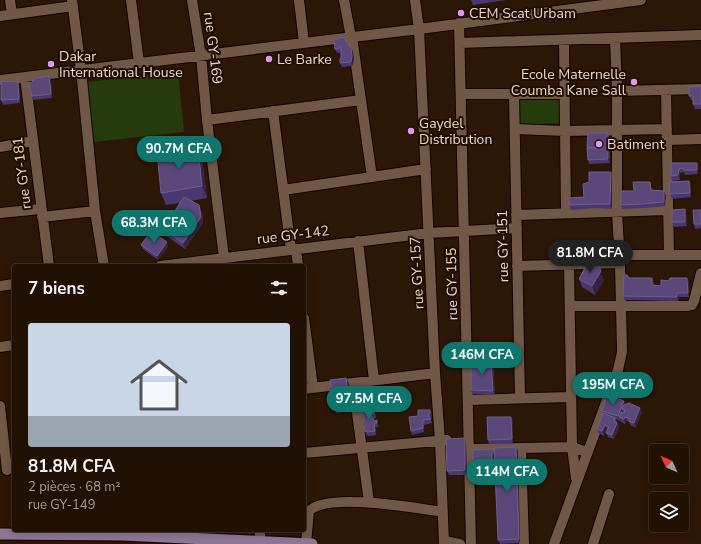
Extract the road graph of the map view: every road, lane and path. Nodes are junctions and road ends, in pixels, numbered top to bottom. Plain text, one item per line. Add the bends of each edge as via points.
1 (10, 0) edge
2 (131, 0) edge
3 (192, 0) edge
4 (299, 0) edge
5 (344, 0) edge
6 (416, 0) edge
7 (641, 0) edge
8 (72, 3) edge
9 (601, 3) edge
10 (12, 14) junction
11 (0, 16) edge
12 (459, 23) junction
13 (419, 29) junction
14 (701, 34) edge
15 (352, 37) junction
16 (615, 38) junction
17 (564, 40) junction
18 (304, 43) junction
19 (460, 44) junction
20 (201, 56) junction
21 (139, 63) junction
22 (81, 70) junction
23 (24, 77) junction
24 (0, 80) edge
25 (701, 89) edge
26 (666, 90) junction
27 (617, 91) junction
28 (461, 94) junction
29 (514, 94) junction
30 (565, 94) junction
31 (361, 100) junction
32 (273, 111) junction
33 (207, 120) junction
34 (515, 129) junction
35 (616, 129) junction
36 (667, 129) junction
37 (565, 131) junction
38 (701, 139) edge
39 (667, 140) junction
40 (33, 142) junction
41 (0, 147) edge
42 (426, 169) junction
43 (372, 177) junction
44 (284, 190) junction
45 (668, 210) junction
46 (95, 211) junction
47 (618, 212) junction
48 (0, 213) edge
49 (41, 213) junction
50 (566, 213) junction
51 (516, 215) junction
52 (517, 228) junction
53 (464, 231) junction
54 (429, 233) junction
55 (358, 241) junction
56 (293, 249) junction
57 (669, 255) junction
58 (701, 256) edge
59 (620, 259) junction
60 (225, 262) edge
61 (49, 264) edge
62 (104, 264) edge
63 (192, 264) edge
64 (297, 264) edge
65 (569, 264) junction
66 (517, 266) junction
67 (701, 273) edge
68 (12, 284) edge
69 (0, 286) edge
70 (570, 306) junction
71 (621, 306) junction
72 (12, 345) edge
73 (0, 346) edge
74 (306, 353) edge
75 (435, 373) junction
76 (374, 380) junction
77 (353, 383) junction
78 (308, 388) edge
79 (571, 397) junction
80 (520, 398) junction
81 (468, 400) junction
82 (0, 406) edge
83 (462, 439) junction
84 (440, 440) junction
85 (362, 447) junction
86 (572, 447) junction
87 (521, 448) junction
88 (470, 449) junction
89 (587, 452) junction
90 (306, 453) edge
91 (7, 470) edge
92 (577, 481) junction
93 (609, 494) dead end
94 (369, 502) junction
95 (443, 512) junction
96 (43, 533) edge
97 (0, 534) edge
98 (261, 538) edge
99 (444, 543) edge
100 (309, 544) edge
101 (460, 544) edge
102 (471, 544) edge
103 (524, 544) edge
104 (554, 544) edge
105 (593, 544) edge

1 - 10 street
2 - 21 street
3 - 20 street, rue GY-169
4 - 18 street
5 - 15 street
6 - 13 street, rue GY-157
7 - 9 street
8 - 10 street
8 - 22 street
9 - 12 street
10 - 11 street
12 - 13 street
12 - 19 street, rue GY-155
13 - 15 street
13 - 42 street, rue GY-157
14 - 16 street
15 - 18 street
15 - 31 street
16 - 17 street
16 - 27 street
17 - 19 street
17 - 30 street
18 - 20 street
19 - 28 street, rue GY-155
20 - 21 street
20 - 33 street, rue GY-169
21 - 22 street
22 - 23 street
22 - 46 street
23 - 24 street
23 - 40 street, rue GY-181
25 - 26 street
26 - 27 street
26 - 36 street
27 - 35 street
28 - 29 street
28 - 53 street, rue GY-155
29 - 30 street
29 - 34 street, rue GY-151
30 - 37 street
31 - 32 street
31 - 43 street
32 - 33 street
32 - 44 street
33 - 60 street, rue GY-169
34 - 37 street
34 - 51 street, rue GY-151
35 - 36 street
35 - 37 street
35 - 47 street
36 - 39 street
37 - 50 street
38 - 39 street
39 - 45 street
40 - 41 street
40 - 49 street, rue GY-181
42 - 43 street
42 - 54 street, rue GY-157
43 - 44 street
44 - 56 street
45 - 47 street
45 - 57 street
46 - 49 street
46 - 62 street
47 - 50 street
47 - 59 street
48 - 49 street
49 - 61 street, rue GY-181
50 - 51 street
51 - 52 street, rue GY-151
52 - 53 street, rue GY-142
52 - 66 street, rue GY-151
53 - 54 street, rue GY-142
53 - 81 street, rue GY-155
54 - 55 street, rue GY-142
54 - 75 street, rue GY-157
55 - 56 street, rue GY-142
55 - 76 street
56 - 60 street, rue GY-142
56 - 64 street
57 - 58 street
57 - 59 street
59 - 65 street
59 - 71 street
60 - 63 street, rue GY-142
65 - 66 street
65 - 70 street
66 - 80 street, rue GY-151
67 - 71 street via 692,305
68 - 69 street
70 - 71 street
70 - 79 street
71 - 89 street via 622,352 618,370
72 - 73 street
74 - 78 street
75 - 76 street
75 - 84 street, rue GY-157
76 - 77 street
77 - 78 street
77 - 85 street
79 - 80 street
79 - 86 street
80 - 81 street
81 - 83 street, rue GY-155
82 - 91 street
83 - 84 street
83 - 88 street, rue GY-155
84 - 85 street
84 - 95 street, rue GY-157
85 - 90 street
85 - 94 street
86 - 87 street
86 - 89 street
86 - 92 street
87 - 88 street
87 - 103 street
88 - 102 street, rue GY-155
89 - 92 street
92 - 104 street
93 - 105 street
94 - 95 street
94 - 100 street via 341,502 315,507 308,511
95 - 99 street, rue GY-157
96 - 97 main road
96 - 98 main road
98 - 100 main road
99 - 101 street

